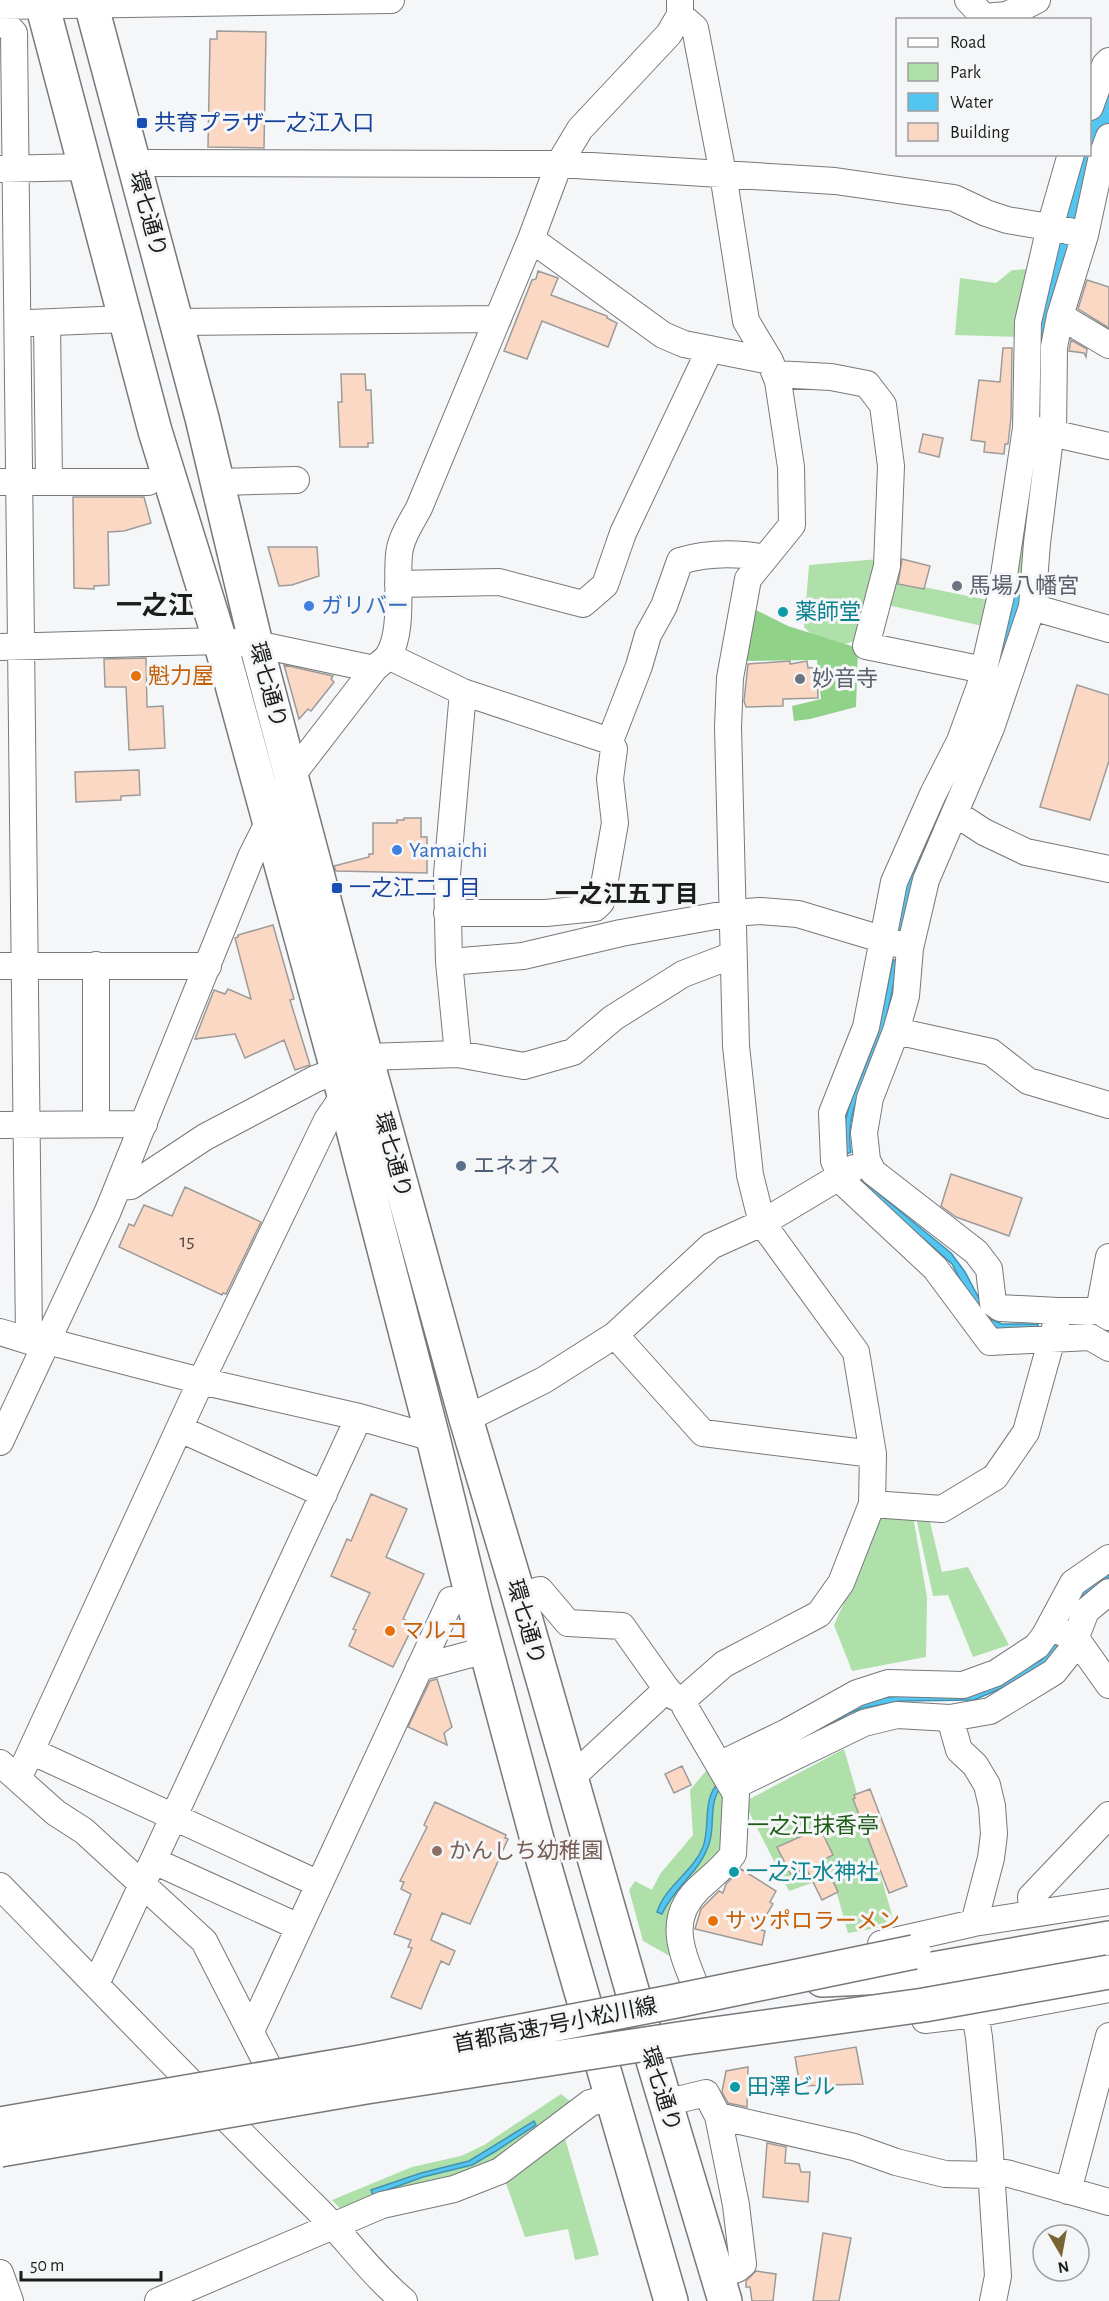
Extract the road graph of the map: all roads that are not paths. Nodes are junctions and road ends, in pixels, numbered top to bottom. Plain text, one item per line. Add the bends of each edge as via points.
1 (391, 0) edge
2 (968, 0) edge
3 (1038, 0) edge
4 (90, 1) edge
5 (41, 2) edge
6 (0, 6) edge
7 (680, 8) edge
8 (0, 18) edge
9 (1109, 61) edge
10 (1091, 102) edge
11 (1109, 137) edge
12 (1071, 156) edge
13 (134, 163) junction
14 (560, 164) junction
15 (85, 167) junction
16 (7, 169) edge
17 (723, 174) junction
18 (1067, 231) junction
19 (531, 239) junction
20 (1060, 316) junction
21 (124, 319) junction
22 (498, 319) junction
23 (177, 322) junction
24 (9, 323) edge
25 (47, 323) junction
26 (1109, 345) edge
27 (710, 349) junction
28 (773, 367) junction
29 (1037, 430) junction
30 (1109, 446) edge
31 (296, 480) dead end
32 (10, 482) edge
33 (49, 482) junction
34 (148, 482) dead end
35 (218, 482) junction
36 (765, 558) junction
37 (398, 584) junction
38 (1032, 607) junction
39 (1109, 629) edge
40 (220, 641) junction
41 (256, 644) junction
42 (10, 647) edge
43 (381, 663) junction
44 (984, 670) junction
45 (463, 692) junction
46 (610, 741) junction
47 (292, 775) junction
48 (955, 813) junction
49 (268, 820) junction
50 (1109, 869) edge
51 (732, 913) junction
52 (447, 914) junction
53 (882, 939) junction
54 (910, 948) junction
55 (733, 955) junction
56 (449, 962) junction
57 (96, 965) junction
58 (13, 966) edge
59 (208, 966) junction
60 (896, 1031) junction
61 (458, 1054) junction
62 (366, 1057) junction
63 (340, 1083) junction
64 (1109, 1105) edge
65 (96, 1124) junction
66 (144, 1124) junction
67 (0, 1125) edge
68 (26, 1125) junction
69 (851, 1172) junction
70 (118, 1186) junction
71 (762, 1223) junction
72 (1109, 1257) edge
73 (1104, 1314) edge
74 (1055, 1326) junction
75 (0, 1332) edge
76 (615, 1335) junction
77 (40, 1342) junction
78 (1109, 1348) edge
79 (201, 1381) junction
80 (8, 1404) edge
81 (359, 1418) junction
82 (466, 1419) junction
83 (180, 1429) junction
84 (433, 1438) junction
85 (0, 1442) edge
86 (873, 1454) junction
87 (324, 1494) junction
88 (872, 1504) junction
89 (1109, 1558) edge
90 (1109, 1592) edge
91 (519, 1596) junction
92 (451, 1600) dead end
93 (1061, 1632) junction
94 (486, 1650) junction
95 (419, 1668) junction
96 (1109, 1685) edge
97 (675, 1694) junction
98 (936, 1703) junction
99 (31, 1751) junction
100 (719, 1765) junction
101 (9, 1771) edge
102 (571, 1778) junction
103 (732, 1787) junction
104 (1109, 1815) edge
105 (175, 1816) junction
106 (154, 1861) junction
107 (319, 1884) junction
108 (0, 1886) edge
109 (143, 1886) junction
110 (1109, 1902) edge
111 (1032, 1913) junction
112 (1109, 1919) edge
113 (974, 1923) junction
114 (299, 1927) junction
115 (1109, 1938) edge
116 (1109, 1954) edge
117 (1109, 1972) edge
118 (919, 1979) junction
119 (703, 1983) junction
120 (96, 1984) junction
121 (1109, 1989) edge
122 (634, 1997) junction
123 (585, 2007) junction
124 (975, 2013) junction
125 (250, 2031) junction
126 (1109, 2036) edge
127 (724, 2045) junction
128 (651, 2055) junction
129 (602, 2062) junction
130 (268, 2066) junction
131 (187, 2080) junction
132 (612, 2097) junction
133 (665, 2103) junction
134 (0, 2112) edge
135 (718, 2116) junction
136 (228, 2122) junction
137 (0, 2124) edge
138 (0, 2150) edge
139 (0, 2161) edge
140 (990, 2175) junction
141 (1068, 2191) junction
142 (1109, 2202) edge
143 (333, 2225) junction
144 (0, 2273) edge
145 (721, 2288) edge
146 (10, 2301) edge
147 (158, 2301) edge
148 (404, 2301) edge
149 (671, 2301) edge
150 (993, 2301) edge

1 - 4 street
2 - 3 street via 984,16 1007,15
4 - 5 street
4 - 13 main road, 環七通り
5 - 6 street
5 - 15 main road, 環七通り
7 - 14 street via 669,34 580,129
7 - 17 street via 695,28
8 - 16 street via 14,33
9 - 10 street
11 - 18 street
12 - 18 street
13 - 14 street
13 - 23 main road, 環七通り
14 - 17 street
14 - 19 street
15 - 16 street
15 - 21 main road, 環七通り
16 - 24 street
17 - 18 street via 835,181 954,198 1007,220
17 - 28 street via 746,321
18 - 20 street
18 - 29 street via 1028,321
19 - 22 street
19 - 27 street via 663,335
20 - 26 street
20 - 29 street
21 - 25 street
21 - 40 main road, 環七通り via 180,518
22 - 23 street
22 - 37 street via 405,535 399,553
23 - 35 main road, 環七通り
24 - 25 street
24 - 32 street
25 - 33 street
27 - 28 street
27 - 37 street via 623,532 605,585 583,604 499,582
28 - 36 street via 791,467 792,525
28 - 44 street via 867,384 883,405 891,466 887,566 866,646
29 - 30 street
29 - 38 street via 1049,446
29 - 44 street
31 - 35 street
32 - 33 street
32 - 42 street
33 - 34 street
35 - 41 main road, 環七通り
36 - 46 street via 745,554 680,561 664,606 648,635
36 - 51 street via 748,579 730,678
37 - 43 street via 394,639
38 - 39 street
38 - 48 street via 991,728
40 - 41 street
40 - 42 street
40 - 49 main road, 環七通り
41 - 43 street
41 - 47 main road, 環七通り
42 - 58 street
43 - 45 street
43 - 47 street
44 - 53 street via 960,741 894,882
45 - 46 street
45 - 52 street
46 - 52 street via 614,749 610,779 615,823 600,902 595,908 546,913
47 - 49 street
47 - 62 main road, 環七通り
48 - 50 street via 1026,852
48 - 54 street via 926,880
49 - 59 street
49 - 63 main road, 環七通り
51 - 53 street via 798,914
51 - 55 street
51 - 56 street via 523,956
52 - 56 street
53 - 54 street
53 - 69 street via 866,1027 832,1113 834,1161
54 - 60 street via 906,996
55 - 61 street via 683,974 613,1018 573,1052 524,1066
55 - 71 street via 737,1058 750,1175
56 - 61 street
57 - 58 street
57 - 59 street
57 - 65 street
58 - 68 street
59 - 66 street
60 - 64 street via 991,1052 1028,1081
60 - 69 street via 870,1098
61 - 62 street
62 - 82 main road, 環七通り
63 - 70 street via 315,1079 205,1137 131,1186
63 - 79 street via 327,1120
63 - 84 main road, 環七通り
65 - 66 street
65 - 68 street
66 - 70 street
67 - 68 street
68 - 77 street
69 - 71 street
69 - 74 street via 873,1172 976,1252 989,1269 993,1303
69 - 74 street via 935,1268 990,1342
70 - 77 street
71 - 76 street via 711,1246
71 - 86 street via 856,1352
72 - 73 street
73 - 74 street
74 - 78 street via 1090,1337
74 - 88 street via 1026,1432 994,1477 942,1509
75 - 77 street
76 - 82 street via 544,1380
76 - 86 street via 703,1433
77 - 79 street
77 - 80 street
79 - 81 street
79 - 83 street
80 - 85 street
81 - 84 street
81 - 87 street
82 - 91 main road, 環七通り
83 - 87 street
83 - 99 street
84 - 94 main road, 環七通り
86 - 88 street
87 - 105 street
88 - 97 street via 841,1583 819,1614
89 - 93 street via 1072,1583
90 - 93 street
91 - 97 street via 540,1590 568,1623 622,1626
91 - 102 main road, 環七通り
92 - 95 street
93 - 96 street
93 - 98 street via 996,1673 963,1685
93 - 98 street via 1070,1652 1054,1672 990,1711
94 - 95 street
94 - 123 main road, 環七通り
95 - 107 street
97 - 100 street
97 - 102 street
98 - 100 street via 888,1683 857,1693
98 - 103 street via 864,1723
98 - 113 street via 959,1750 975,1765 987,1785 992,1806 991,1858
99 - 101 street
99 - 105 street
100 - 103 street
101 - 109 street via 56,1813 84,1831
102 - 122 main road, 環七通り
103 - 119 street via 736,1794 733,1854 694,1893 681,1916 680,1947
104 - 111 street via 1031,1897
105 - 106 street
105 - 107 street
106 - 109 street
106 - 114 street
107 - 114 street
108 - 120 street
109 - 120 street
109 - 125 street via 204,1941
110 - 111 street
111 - 113 street
112 - 137 main road, 首都高速7号小松川線, bridge via 914,1952 361,2062
113 - 119 street
114 - 125 street
115 - 118 main road
116 - 118 main road
117 - 138 main road, 首都高速7号小松川線, bridge via 924,2005 366,2087
118 - 119 main road
118 - 127 main road
119 - 122 street
120 - 131 street
121 - 124 street
122 - 123 street
122 - 128 main road, 環七通り
123 - 129 main road, 環七通り
123 - 130 street
124 - 127 street
124 - 140 street
125 - 130 street
126 - 141 street
127 - 128 street
128 - 129 street
128 - 133 main road, 環七通り
129 - 132 main road, 環七通り
129 - 136 street
130 - 131 street
131 - 134 street
131 - 136 street
132 - 143 street via 590,2103 500,2171 454,2189 382,2205
132 - 149 main road, 環七通り
133 - 135 street via 706,2094
133 - 145 main road, 環七通り
135 - 140 street via 854,2147 896,2163 945,2174
135 - 145 street via 743,2264
136 - 139 street
136 - 143 street
140 - 141 street via 1005,2173
140 - 150 street via 998,2276
141 - 142 street
143 - 147 street
143 - 148 street via 382,2283
144 - 146 street

